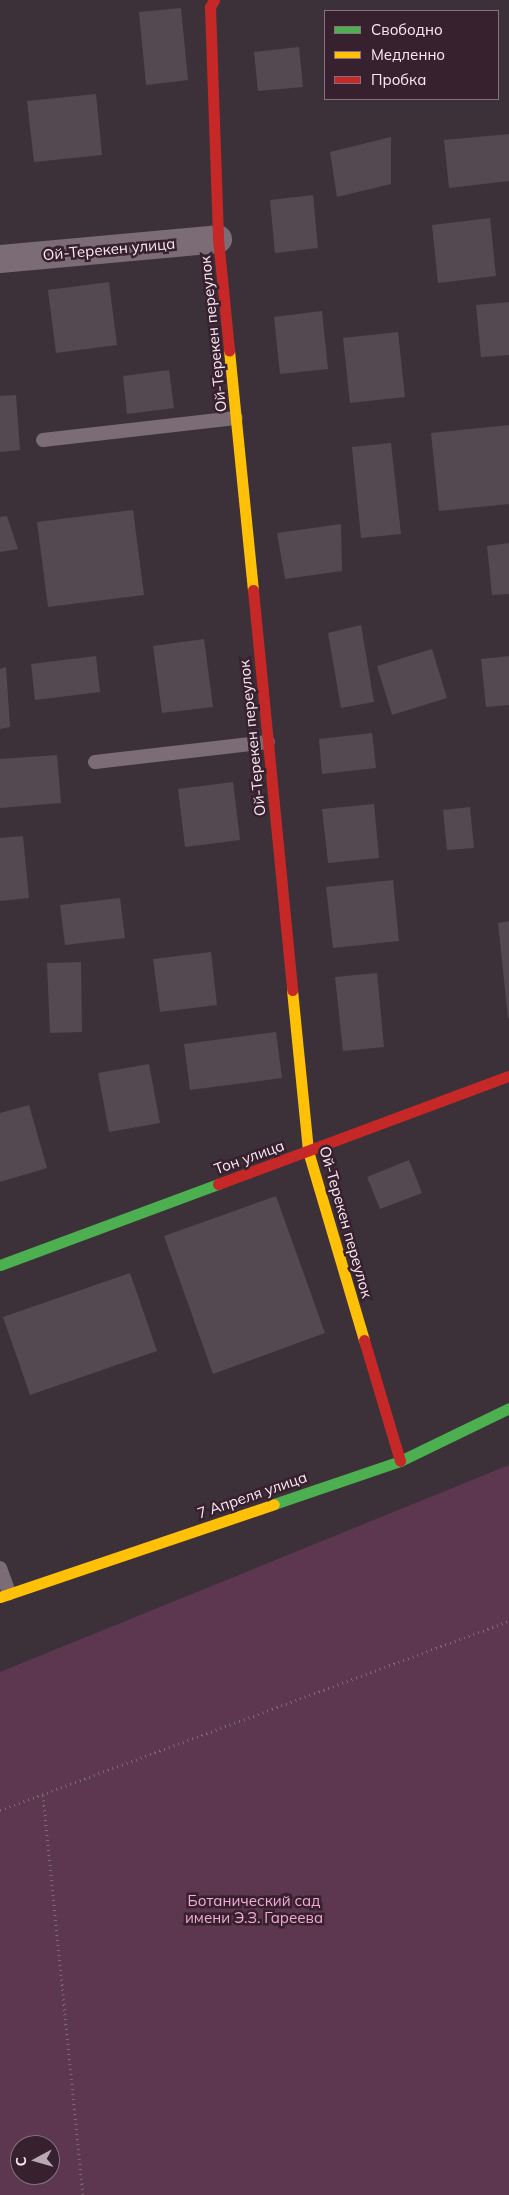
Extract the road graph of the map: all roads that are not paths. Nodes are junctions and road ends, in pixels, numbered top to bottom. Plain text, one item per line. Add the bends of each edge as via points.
1 (214, 0) edge
2 (218, 240) junction
3 (0, 259) edge
4 (236, 418) junction
5 (43, 440) dead end
6 (268, 742) junction
7 (95, 762) dead end
8 (509, 1076) edge
9 (308, 1151) junction
10 (0, 1265) edge
11 (509, 1408) edge
12 (400, 1461) junction
13 (0, 1568) edge
14 (4, 1595) edge

1 - 2 street, Ой-Терекен переулок via 210,7
2 - 3 street, Ой-Терекен улица
2 - 4 street, Ой-Терекен переулок
4 - 5 lane
4 - 6 street, Ой-Терекен переулок
6 - 7 lane
6 - 9 street, Ой-Терекен переулок
8 - 9 street, Тон улица
9 - 10 street, Тон улица
9 - 12 street, Ой-Терекен переулок
11 - 12 street, 7 Апреля улица
12 - 14 street, 7 Апреля улица
13 - 14 lane

